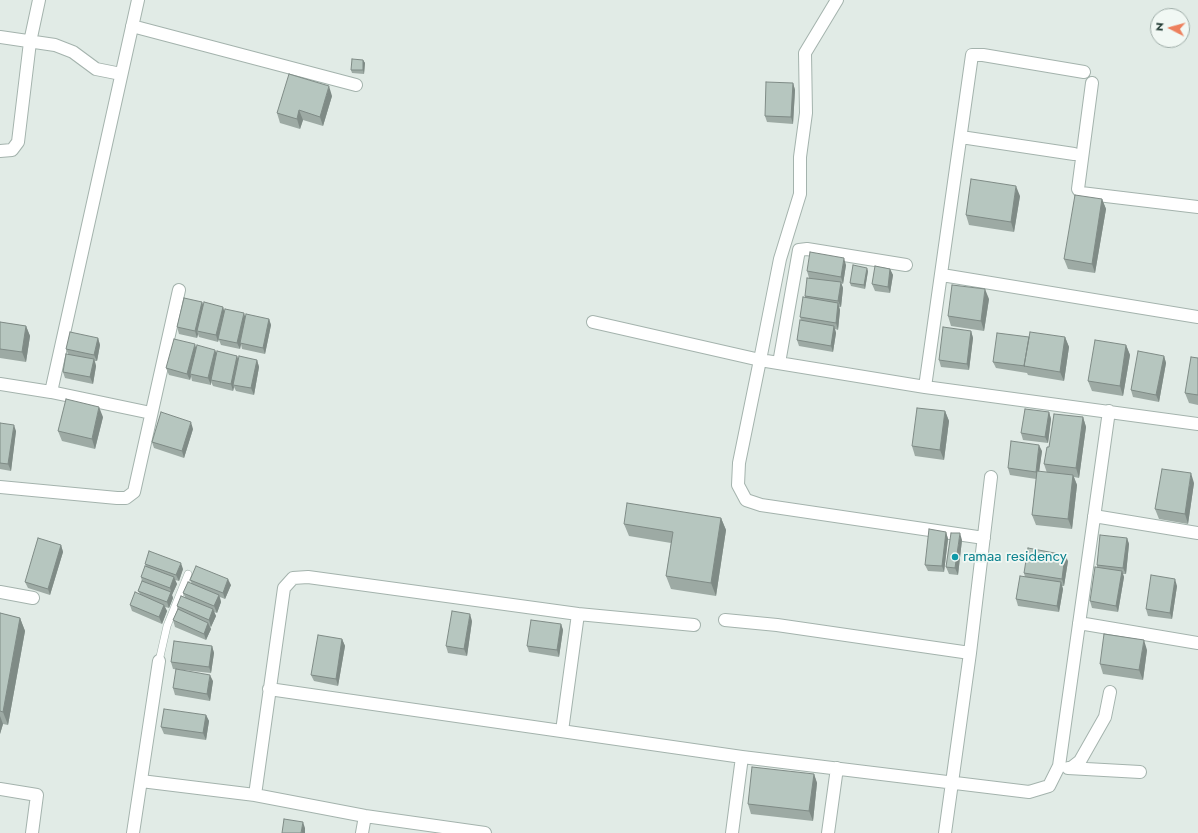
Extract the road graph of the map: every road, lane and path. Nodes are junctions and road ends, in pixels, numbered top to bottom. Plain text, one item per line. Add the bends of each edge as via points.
1 (39, 0) edge
2 (138, 0) edge
3 (837, 0) edge
4 (132, 26) junction
5 (0, 37) edge
6 (30, 42) junction
7 (1084, 72) dead end
8 (121, 74) junction
9 (1092, 84) dead end
10 (356, 85) dead end
11 (961, 138) junction
12 (0, 151) edge
13 (1074, 154) dead end
14 (1198, 207) edge
15 (906, 266) dead end
16 (942, 275) junction
17 (179, 290) dead end
18 (1198, 317) edge
19 (593, 322) dead end
20 (760, 360) junction
21 (779, 363) junction
22 (0, 384) edge
23 (925, 387) junction
24 (51, 392) junction
25 (1109, 411) junction
26 (151, 413) junction
27 (1198, 424) edge
28 (991, 477) dead end
29 (0, 487) edge
30 (1094, 516) junction
31 (1198, 532) edge
32 (984, 538) junction
33 (188, 574) dead end
34 (0, 592) edge
35 (34, 598) dead end
36 (578, 614) junction
37 (726, 620) dead end
38 (1079, 623) junction
39 (694, 625) dead end
40 (1198, 643) edge
41 (970, 653) junction
42 (159, 661) joint
43 (269, 689) junction
44 (1110, 692) dead end
45 (562, 731) junction
46 (742, 757) junction
47 (1065, 767) junction
48 (837, 768) junction
49 (1140, 772) dead end
50 (141, 781) junction
51 (952, 782) junction
52 (0, 790) edge
53 (256, 795) junction
54 (365, 816) junction
55 (32, 833) edge
56 (133, 833) edge
57 (362, 833) edge
58 (485, 833) edge
59 (732, 833) edge
60 (828, 833) edge
61 (945, 833) edge

1 - 6 street
2 - 4 street
3 - 20 street via 805,53 806,113 800,157 800,194 780,259
4 - 8 street
4 - 10 street
5 - 6 street
6 - 8 street via 55,45 73,52 96,69
6 - 12 street via 18,142 12,150
7 - 11 street via 972,55
8 - 24 street
9 - 14 street via 1078,189 1081,193
11 - 13 street
11 - 16 street
15 - 21 street via 807,249 799,250
16 - 18 street
16 - 23 street
17 - 26 street
19 - 20 street
20 - 21 street
20 - 32 street via 739,462 738,485 746,500 761,506
21 - 23 street
22 - 24 street
23 - 25 street
24 - 26 street
25 - 27 street
25 - 30 street
26 - 29 street via 134,492 126,498
28 - 32 street
30 - 31 street
30 - 38 street
32 - 41 street
33 - 42 lane via 167,626
34 - 35 street
36 - 39 street
36 - 43 street via 308,577 293,578 284,588
36 - 45 street
37 - 41 street
38 - 40 street
38 - 47 street
41 - 51 street
42 - 50 street
43 - 45 street
43 - 53 street
44 - 47 street via 1105,717 1080,760
45 - 46 street
46 - 48 street
46 - 59 street
47 - 49 street
47 - 51 street via 1049,786 1029,792
48 - 51 street
48 - 60 street
50 - 53 street
50 - 56 street
51 - 61 street
52 - 55 street via 38,794
53 - 54 street
54 - 57 street
54 - 58 street

